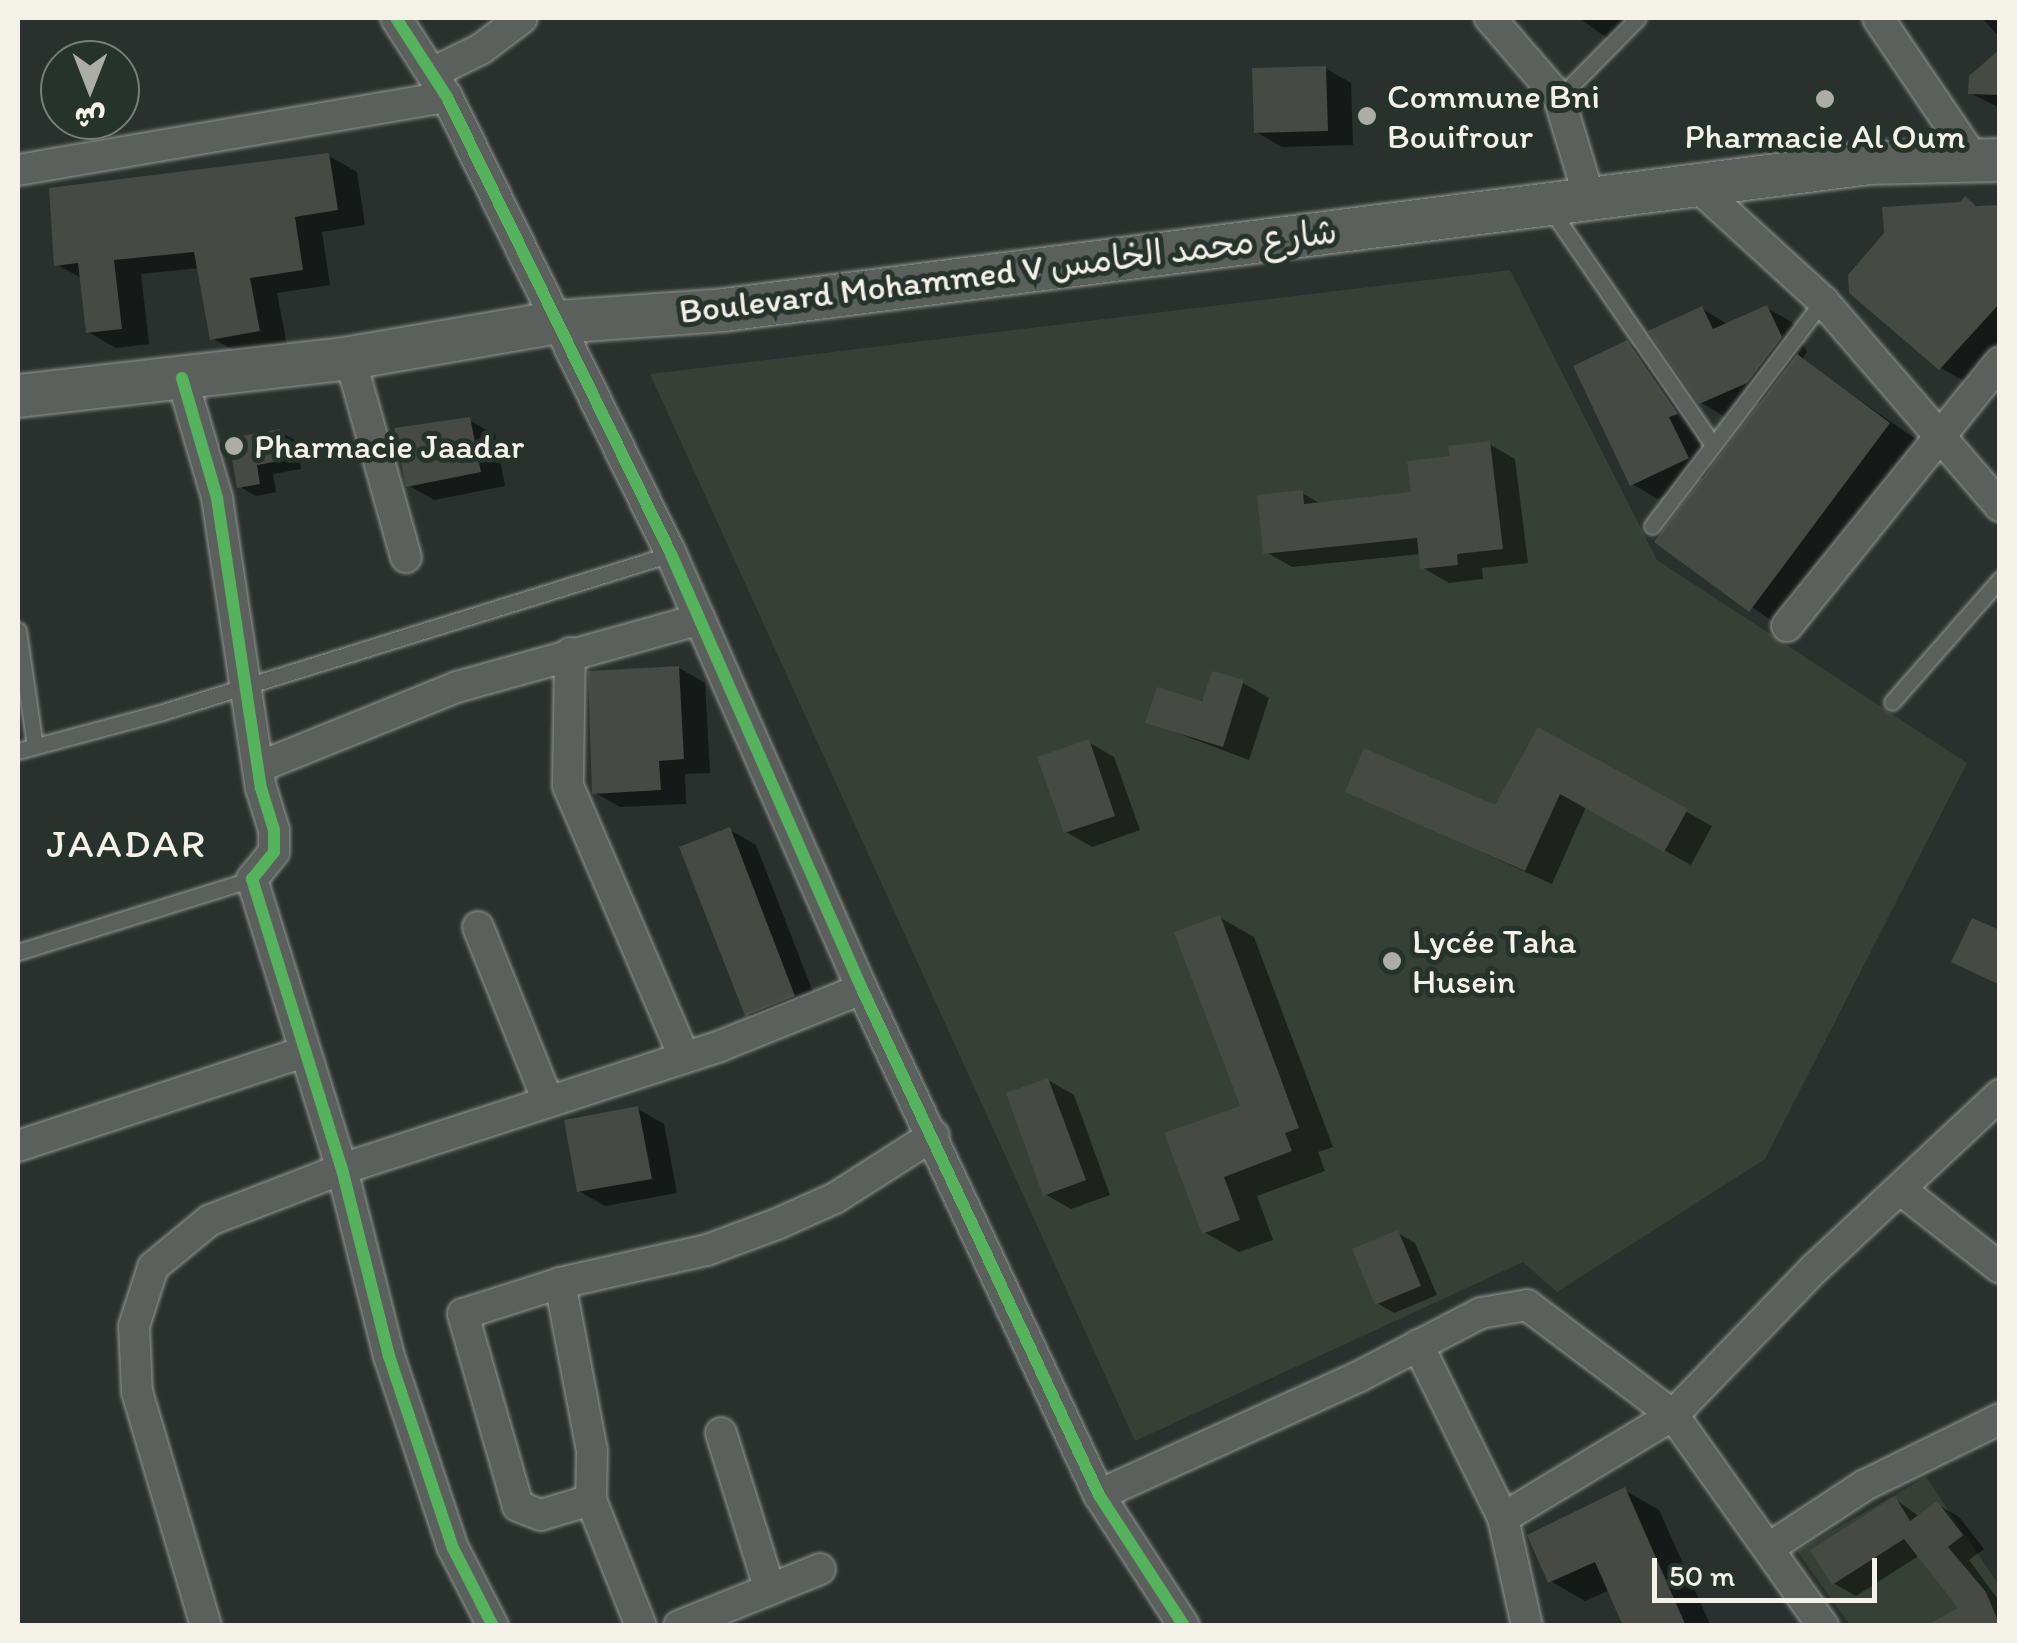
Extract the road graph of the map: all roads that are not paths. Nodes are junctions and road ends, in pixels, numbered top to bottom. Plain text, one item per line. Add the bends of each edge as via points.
1 (396, 18) edge
2 (522, 18) edge
3 (1490, 18) edge
4 (1638, 18) edge
5 (1878, 18) edge
6 (440, 84) junction
7 (1559, 98) junction
8 (1986, 160) edge
9 (18, 170) edge
10 (1697, 186) junction
11 (1589, 197) junction
12 (1546, 204) junction
13 (1823, 302) junction
14 (558, 322) junction
15 (350, 358) junction
16 (2000, 362) edge
17 (182, 378) junction
18 (18, 396) edge
19 (1938, 440) junction
20 (1714, 445) junction
21 (2000, 506) edge
22 (1652, 526) dead end
23 (671, 554) junction
24 (406, 558) dead end
25 (2000, 579) edge
26 (700, 619) junction
27 (1788, 626) dead end
28 (18, 630) edge
29 (570, 652) junction
30 (248, 684) junction
31 (1892, 702) dead end
32 (35, 746) junction
33 (18, 751) edge
34 (259, 767) junction
35 (252, 879) junction
36 (478, 927) dead end
37 (18, 952) edge
38 (862, 989) junction
39 (304, 1052) junction
40 (684, 1057) junction
41 (2000, 1095) edge
42 (548, 1101) junction
43 (934, 1135) junction
44 (18, 1146) edge
45 (342, 1169) junction
46 (1900, 1189) junction
47 (2000, 1268) edge
48 (560, 1283) junction
49 (1418, 1344) junction
50 (1673, 1415) junction
51 (2000, 1419) edge
52 (721, 1433) dead end
53 (1986, 1442) edge
54 (1099, 1495) junction
55 (591, 1500) junction
56 (1503, 1518) junction
57 (1770, 1548) junction
58 (820, 1569) dead end
59 (770, 1590) junction
60 (1169, 1619) edge
61 (206, 1626) edge
62 (493, 1626) edge
63 (641, 1626) edge
64 (679, 1626) edge
65 (1527, 1626) edge
66 (1823, 1626) edge

1 - 6 street
2 - 6 street
3 - 7 street
4 - 7 lane
5 - 8 street
6 - 9 street
6 - 14 street
7 - 11 street
8 - 10 main road, Boulevard Mohammed V شارع محمد الخامس via 1870,163
10 - 11 main road, Boulevard Mohammed V شارع محمد الخامس
10 - 13 street
11 - 12 main road, Boulevard Mohammed V شارع محمد الخامس
12 - 14 main road, Boulevard Mohammed V شارع محمد الخامس via 724,310
12 - 20 lane
13 - 19 street
13 - 20 lane
14 - 15 main road, Boulevard Mohammed V شارع محمد الخامس
14 - 23 street
15 - 17 main road, Boulevard Mohammed V شارع محمد الخامس
15 - 24 street
16 - 19 street
17 - 18 main road, Boulevard Mohammed V شارع محمد الخامس
17 - 30 street via 217,498
19 - 21 street
19 - 27 street
20 - 22 lane
23 - 26 street
23 - 30 lane
25 - 31 lane
26 - 29 street
26 - 38 street
28 - 32 lane
29 - 34 street via 457,688
29 - 40 street via 564,751 578,818
30 - 32 lane
30 - 34 street
32 - 33 lane
34 - 35 street via 275,842
35 - 37 lane
35 - 39 street
36 - 42 street
38 - 40 street
38 - 43 street
39 - 44 street
39 - 45 street
40 - 42 street
41 - 46 street
42 - 45 street
43 - 48 street via 834,1198 777,1224 707,1250
43 - 54 street
45 - 61 street via 210,1220 153,1267 134,1326 136,1392
45 - 62 street via 388,1356 453,1548
46 - 47 street
46 - 50 street
48 - 55 street via 592,1450
48 - 55 street via 463,1314 518,1506 541,1515
49 - 50 street via 1480,1313 1527,1305
49 - 54 street
49 - 56 street
50 - 56 street
50 - 57 street
51 - 53 street
52 - 59 street
53 - 57 street via 1865,1484
54 - 60 street
55 - 63 street
56 - 65 street
57 - 66 street
58 - 59 street
59 - 64 street

